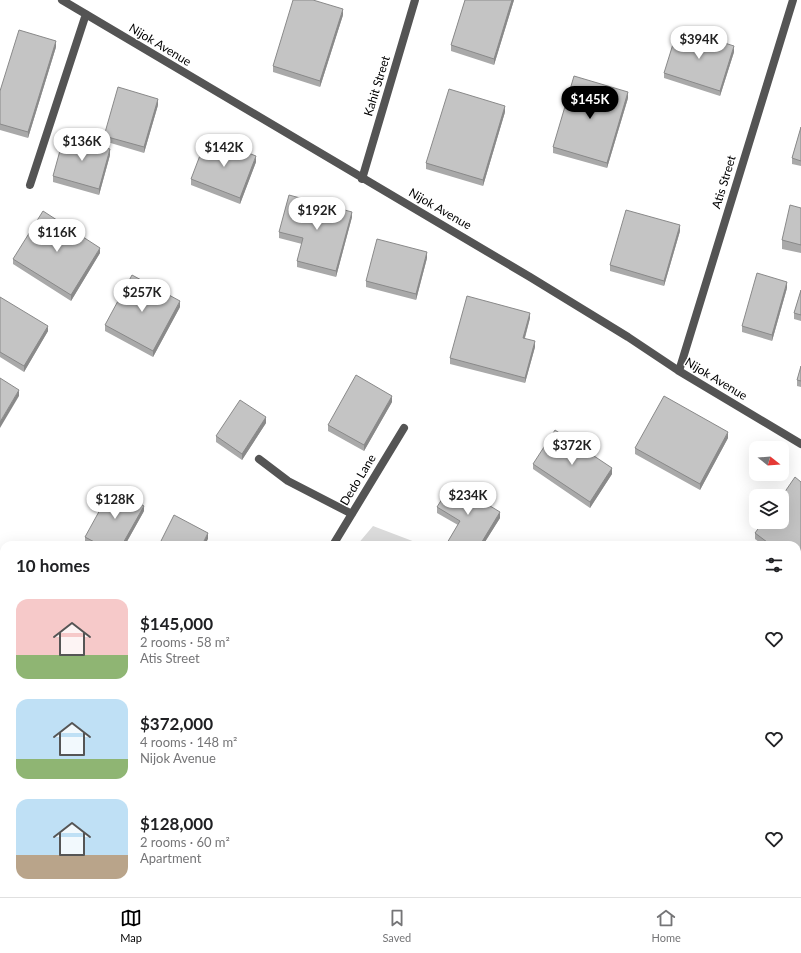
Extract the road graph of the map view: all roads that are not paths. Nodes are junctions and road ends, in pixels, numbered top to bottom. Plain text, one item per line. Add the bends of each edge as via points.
1 (62, 0) edge
2 (415, 0) edge
3 (793, 0) edge
4 (86, 14) junction
5 (362, 179) junction
6 (30, 185) dead end
7 (679, 371) junction
8 (404, 428) dead end
9 (801, 444) edge
10 (259, 459) dead end
11 (352, 514) junction
12 (336, 541) edge

1 - 4 street, Nijok Avenue
2 - 5 street, Kahit Street
3 - 7 street, Atis Street
4 - 5 street, Nijok Avenue
4 - 6 street
5 - 7 street, Nijok Avenue via 524,273
7 - 9 street, Nijok Avenue
8 - 11 street, Dedo Lane
10 - 11 street via 288,481
11 - 12 street, Dedo Lane

